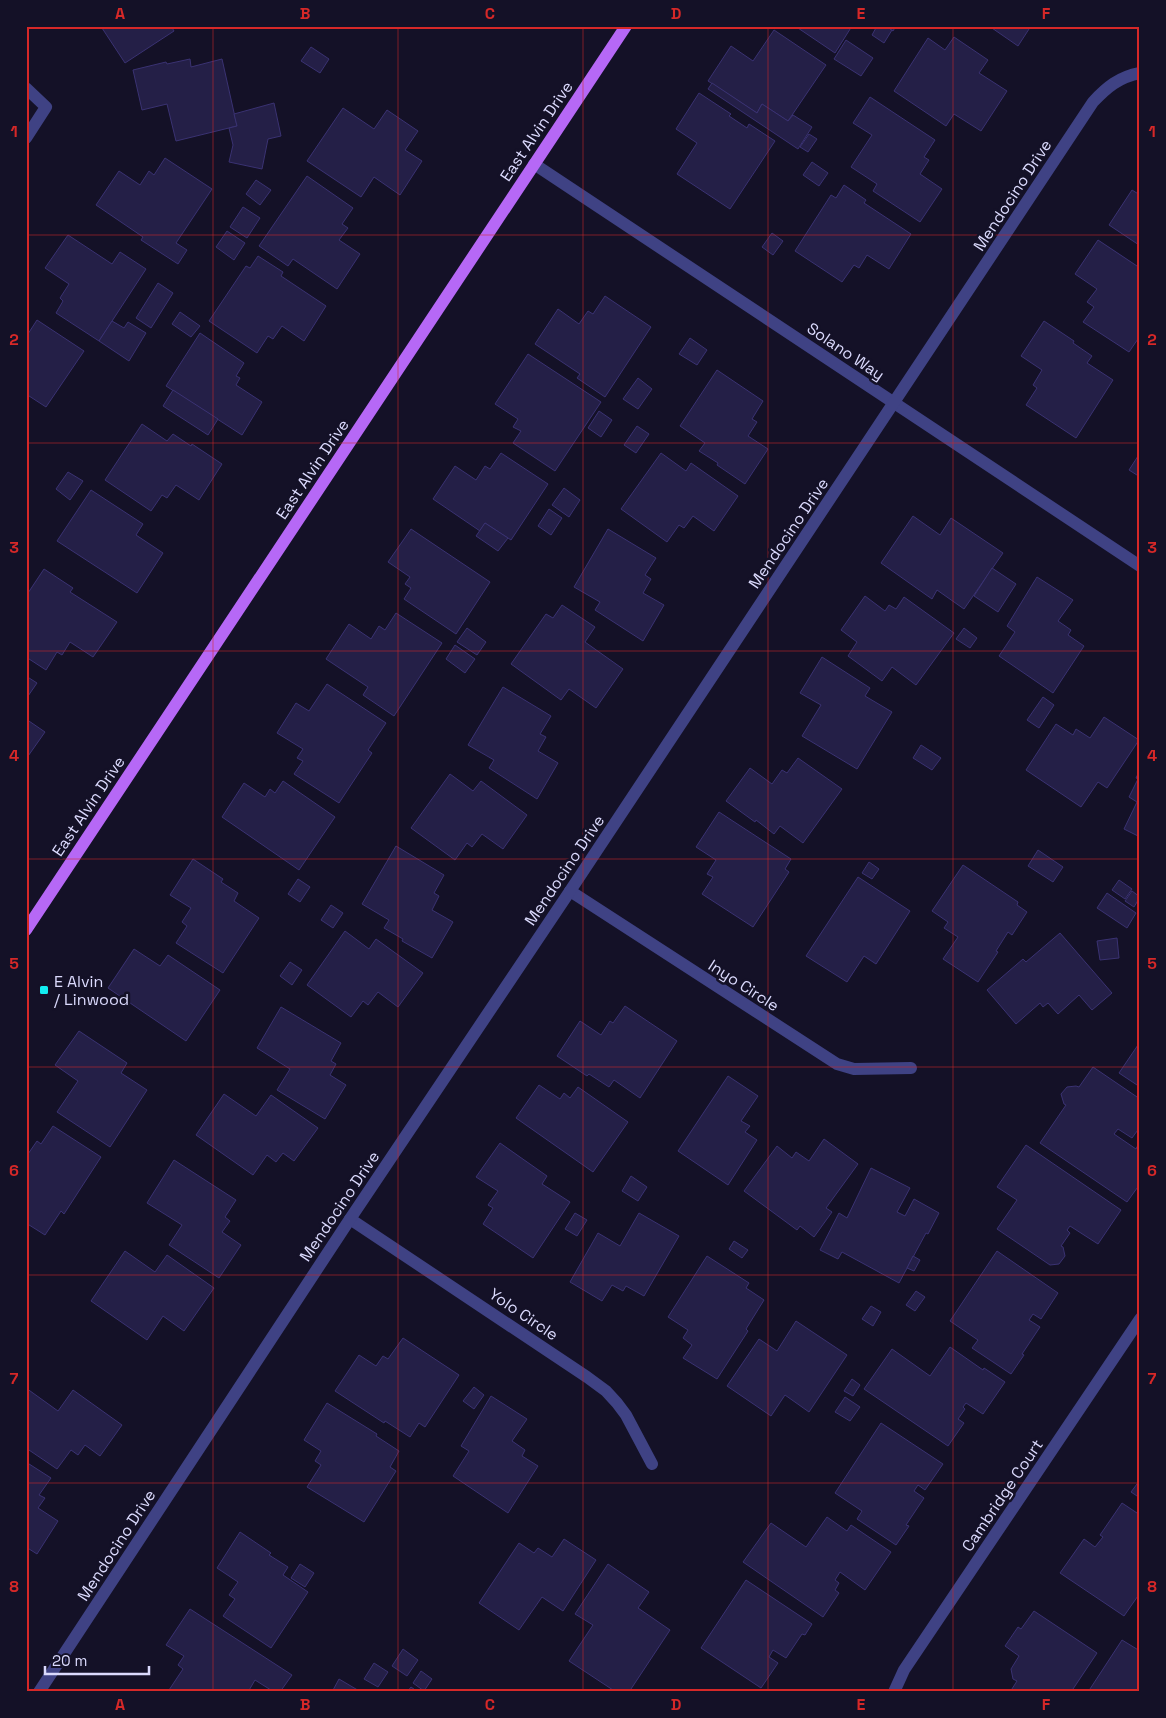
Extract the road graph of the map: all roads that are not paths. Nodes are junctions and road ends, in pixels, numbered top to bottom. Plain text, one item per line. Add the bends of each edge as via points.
1 (626, 26) edge
2 (1140, 73) edge
3 (26, 88) edge
4 (26, 138) edge
5 (534, 164) junction
6 (894, 403) junction
7 (1140, 566) edge
8 (570, 891) junction
9 (26, 930) edge
10 (911, 1068) dead end
11 (350, 1219) junction
12 (1140, 1319) edge
13 (652, 1464) dead end
14 (39, 1692) edge
15 (894, 1692) edge

1 - 5 main road, East Alvin Drive
2 - 6 street, Mendocino Drive via 1114,81 1093,102
3 - 4 street via 46,107
5 - 6 street, Solano Way
5 - 9 main road, East Alvin Drive
6 - 7 street, Solano Way
6 - 8 street, Mendocino Drive
8 - 10 street, Inyo Circle via 836,1064 854,1069
8 - 11 street, Mendocino Drive
11 - 13 street, Yolo Circle via 606,1391 626,1416
11 - 14 street, Mendocino Drive
12 - 15 street, Cambridge Court via 904,1670

